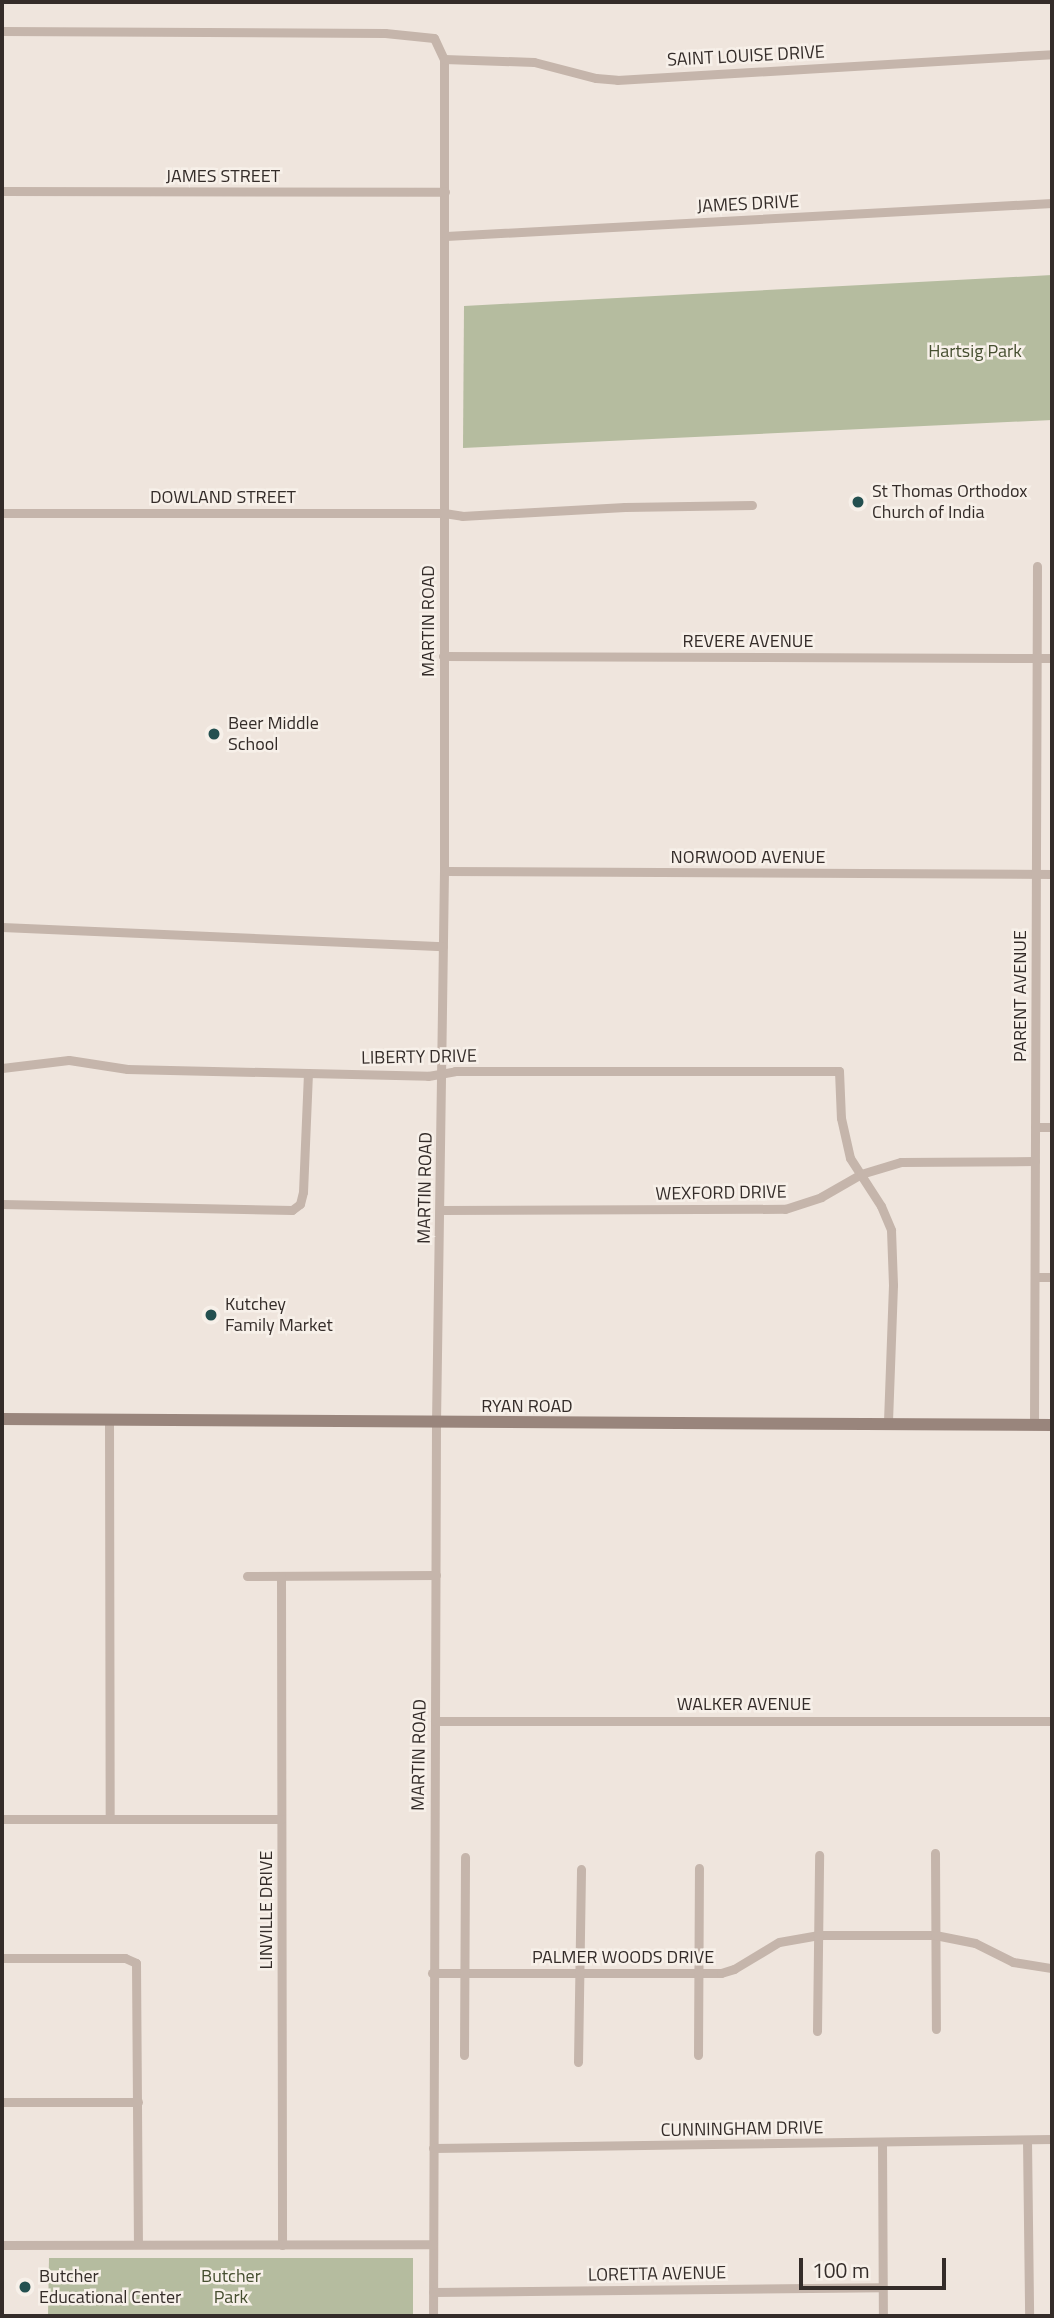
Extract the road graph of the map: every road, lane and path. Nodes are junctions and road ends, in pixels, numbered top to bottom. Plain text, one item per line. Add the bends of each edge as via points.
1 (2, 31) edge
2 (1052, 54) edge
3 (444, 59) junction
4 (2, 191) edge
5 (445, 192) junction
6 (1052, 203) edge
7 (446, 236) junction
8 (752, 505) dead end
9 (2, 513) edge
10 (444, 513) junction
11 (1037, 566) dead end
12 (443, 656) junction
13 (1037, 658) junction
14 (1052, 658) edge
15 (444, 872) junction
16 (1037, 874) junction
17 (1052, 874) edge
18 (2, 927) edge
19 (443, 946) junction
20 (2, 1068) edge
21 (308, 1073) junction
22 (442, 1074) junction
23 (1035, 1127) junction
24 (1052, 1127) edge
25 (1035, 1161) junction
26 (861, 1174) junction
27 (2, 1205) edge
28 (441, 1209) junction
29 (1035, 1277) junction
30 (1052, 1277) edge
31 (2, 1419) edge
32 (109, 1420) junction
33 (436, 1424) junction
34 (888, 1424) junction
35 (1034, 1425) junction
36 (1052, 1425) edge
37 (436, 1574) junction
38 (247, 1576) dead end
39 (281, 1576) junction
40 (435, 1721) junction
41 (1052, 1721) edge
42 (2, 1819) edge
43 (110, 1819) junction
44 (281, 1819) junction
45 (935, 1853) dead end
46 (819, 1855) dead end
47 (465, 1857) dead end
48 (699, 1868) dead end
49 (581, 1869) dead end
50 (817, 1935) junction
51 (935, 1935) junction
52 (2, 1958) edge
53 (1052, 1968) edge
54 (432, 1973) junction
55 (464, 1974) junction
56 (579, 1974) junction
57 (697, 1975) junction
58 (936, 2029) dead end
59 (817, 2031) dead end
60 (464, 2055) dead end
61 (698, 2055) dead end
62 (578, 2062) dead end
63 (2, 2102) edge
64 (138, 2102) junction
65 (1052, 2139) edge
66 (1027, 2140) junction
67 (882, 2143) junction
68 (433, 2148) junction
69 (138, 2244) junction
70 (2, 2245) edge
71 (282, 2245) junction
72 (433, 2245) junction
73 (882, 2287) junction
74 (433, 2292) junction
75 (433, 2316) edge
76 (883, 2316) edge
77 (1030, 2316) edge

1 - 3 street via 414,35 434,38
2 - 3 street, SAINT LOUISE DRIVE via 617,80 534,62
3 - 5 street, MARTIN ROAD
4 - 5 street, JAMES STREET
5 - 7 street, MARTIN ROAD
6 - 7 street, JAMES DRIVE
7 - 10 street, MARTIN ROAD
8 - 10 street, DOWLAND STREET
9 - 10 street, DOWLAND STREET
10 - 12 street, MARTIN ROAD
11 - 13 street, PARENT AVENUE
12 - 13 street, REVERE AVENUE
12 - 15 street, MARTIN ROAD
13 - 14 street, REVERE AVENUE
13 - 16 street, PARENT AVENUE
15 - 16 street, NORWOOD AVENUE
15 - 19 street, MARTIN ROAD
16 - 17 street, NORWOOD AVENUE
16 - 23 street, PARENT AVENUE
18 - 19 street
19 - 22 street, MARTIN ROAD
20 - 21 street, LIBERTY DRIVE via 69,1060 127,1069
21 - 22 street, LIBERTY DRIVE
21 - 27 street via 303,1192 300,1204 292,1210
22 - 26 street, LIBERTY DRIVE via 839,1071 843,1137
22 - 28 street, MARTIN ROAD
23 - 24 street
23 - 25 street, PARENT AVENUE
25 - 26 street, WEXFORD DRIVE via 901,1162
25 - 29 street, PARENT AVENUE
26 - 28 street, WEXFORD DRIVE via 803,1205 777,1210
26 - 34 street via 891,1230
28 - 33 street, MARTIN ROAD
29 - 30 street
29 - 35 street, PARENT AVENUE
31 - 32 main road, RYAN ROAD
32 - 33 main road, RYAN ROAD
32 - 43 street
33 - 34 main road, RYAN ROAD
33 - 37 street, MARTIN ROAD
34 - 35 main road, RYAN ROAD
35 - 36 main road, RYAN ROAD
37 - 39 street
37 - 40 street, MARTIN ROAD
38 - 39 street
39 - 44 street, LINVILLE DRIVE
40 - 41 street, WALKER AVENUE
40 - 54 street, MARTIN ROAD
42 - 43 street
43 - 44 street
44 - 71 street, LINVILLE DRIVE
45 - 51 street
46 - 50 street
47 - 55 street
48 - 57 street
49 - 56 street
50 - 51 street, PALMER WOODS DRIVE
50 - 57 street, PALMER WOODS DRIVE via 779,1942 734,1969
50 - 59 street
51 - 53 street, PALMER WOODS DRIVE via 975,1942 1013,1962
51 - 58 street
52 - 64 street via 132,1960 137,1969
54 - 55 street, PALMER WOODS DRIVE
54 - 68 street, MARTIN ROAD
55 - 56 street, PALMER WOODS DRIVE
55 - 60 street
56 - 57 street, PALMER WOODS DRIVE
56 - 62 street
57 - 61 street
63 - 64 street
64 - 69 street
65 - 66 street, CUNNINGHAM DRIVE
66 - 67 street, CUNNINGHAM DRIVE
66 - 77 street
67 - 68 street, CUNNINGHAM DRIVE
67 - 73 street
68 - 72 street, MARTIN ROAD
69 - 70 street
69 - 71 street
71 - 72 street
72 - 74 street, MARTIN ROAD
73 - 74 street, LORETTA AVENUE
73 - 76 street
74 - 75 street, MARTIN ROAD

